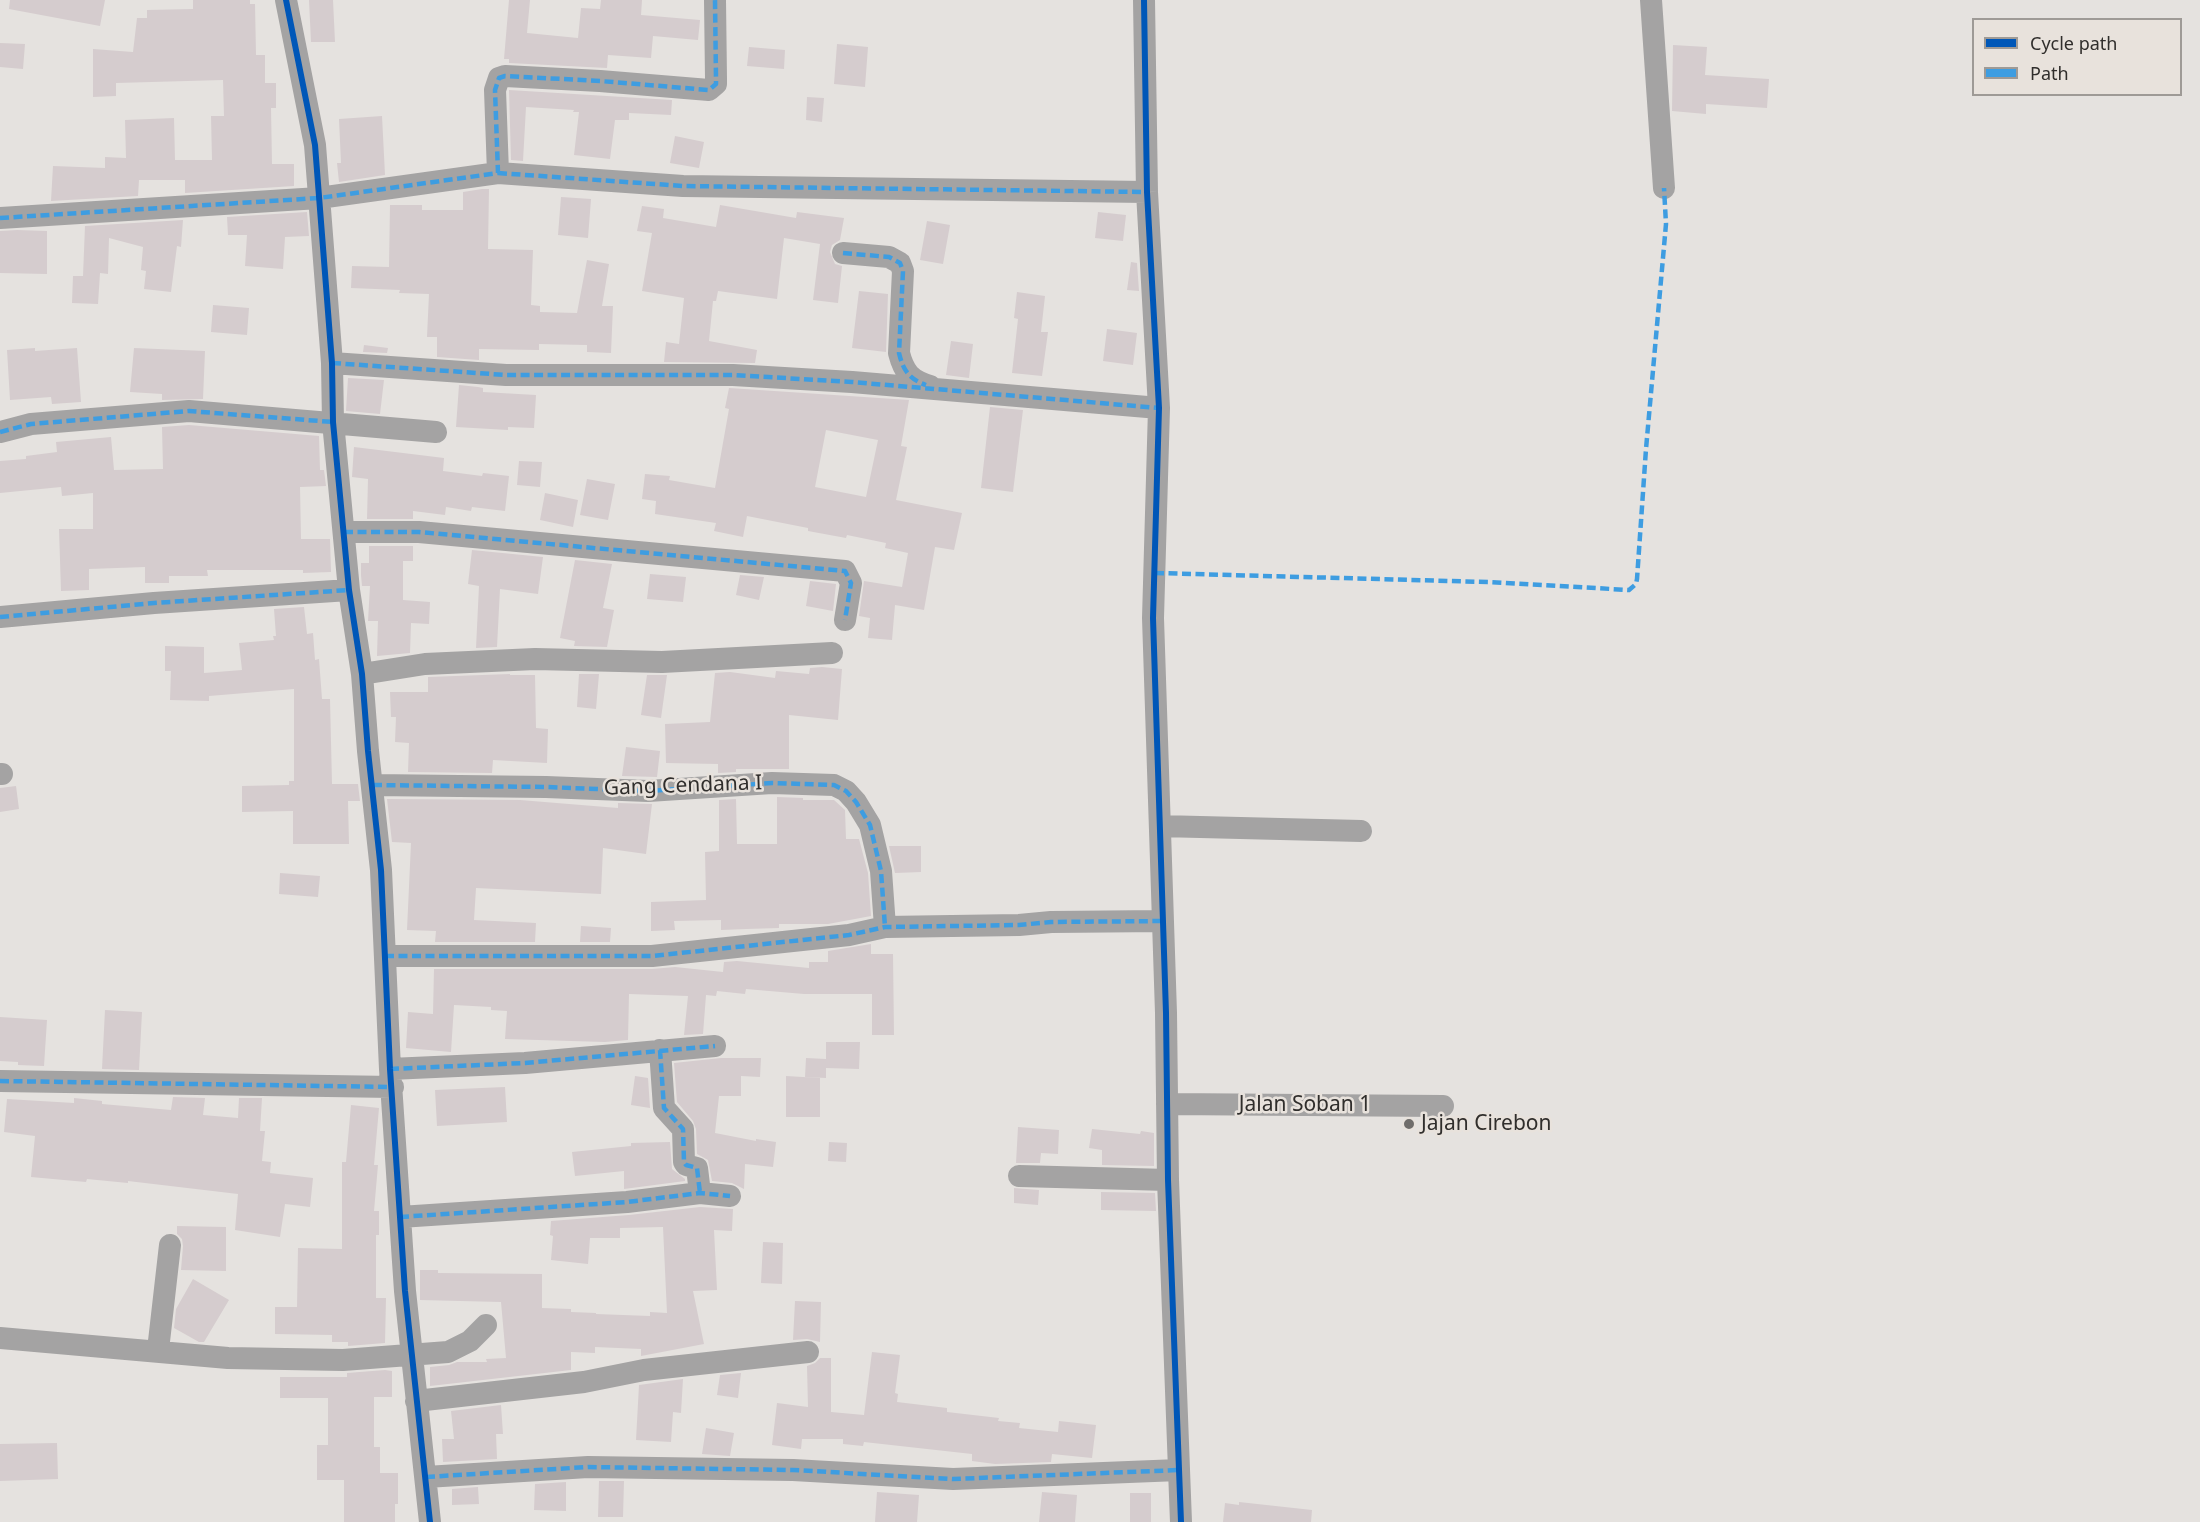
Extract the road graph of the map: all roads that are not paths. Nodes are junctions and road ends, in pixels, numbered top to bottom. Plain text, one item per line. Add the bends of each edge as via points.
1 (286, 0) edge
2 (715, 0) edge
3 (1144, 0) edge
4 (1651, 0) edge
5 (498, 173) junction
6 (1664, 188) dead end
7 (1147, 192) junction
8 (319, 198) junction
9 (0, 218) edge
10 (843, 253) dead end
11 (332, 363) junction
12 (938, 388) junction
13 (1160, 408) junction
14 (333, 422) junction
15 (0, 432) edge
16 (436, 432) dead end
17 (344, 532) junction
18 (349, 590) junction
19 (0, 617) edge
20 (845, 620) dead end
21 (832, 653) dead end
22 (362, 674) junction
23 (373, 785) junction
24 (1160, 826) junction
25 (1361, 831) dead end
26 (1163, 921) junction
27 (885, 927) junction
28 (385, 956) junction
29 (715, 1046) dead end
30 (660, 1050) junction
31 (392, 1078) junction
32 (0, 1081) edge
33 (1167, 1104) junction
34 (1443, 1106) dead end
35 (1019, 1176) dead end
36 (1168, 1180) junction
37 (700, 1193) junction
38 (730, 1196) dead end
39 (400, 1217) junction
40 (170, 1245) dead end
41 (486, 1325) dead end
42 (0, 1338) edge
43 (158, 1350) junction
44 (808, 1352) dead end
45 (412, 1355) junction
46 (416, 1401) junction
47 (1179, 1470) junction
48 (426, 1477) junction
49 (430, 1522) edge
50 (1181, 1522) edge

1 - 8 street via 315,144
2 - 5 street via 716,79 709,90 499,78 495,90
3 - 7 street
4 - 6 street
5 - 7 street via 683,186
5 - 8 street
7 - 13 street
8 - 9 street
8 - 11 street
10 - 12 street via 889,257 900,262 902,365 908,376
11 - 12 street via 506,375 733,375
11 - 14 street
12 - 13 street
13 - 24 street via 1153,618
14 - 15 street via 189,411 42,423
14 - 16 street
14 - 17 street
17 - 18 street
17 - 20 street via 419,532 831,569 845,572 851,583
18 - 19 street
18 - 22 street
21 - 22 street via 662,662 535,659 425,664
22 - 23 street
23 - 27 street, Gang Cendana I via 648,791 772,783 834,785 856,802 870,825 881,871
23 - 28 street
24 - 25 street
24 - 26 street
26 - 27 street
26 - 33 street
27 - 28 street via 849,935 652,956
28 - 31 street
29 - 30 street
30 - 31 street
30 - 37 street via 664,1108 683,1129 684,1162 697,1168
31 - 32 street
31 - 39 street
33 - 34 street, Jalan Soban 1
33 - 36 street
35 - 36 street
36 - 47 street
37 - 38 street
37 - 39 street via 627,1202
39 - 45 street
40 - 43 street
41 - 45 street via 470,1341 448,1352
42 - 43 street
43 - 45 street via 262,1359 344,1360
44 - 46 street
45 - 46 street
46 - 48 street
47 - 48 street via 953,1479 793,1470 588,1467
47 - 50 street
48 - 49 street

